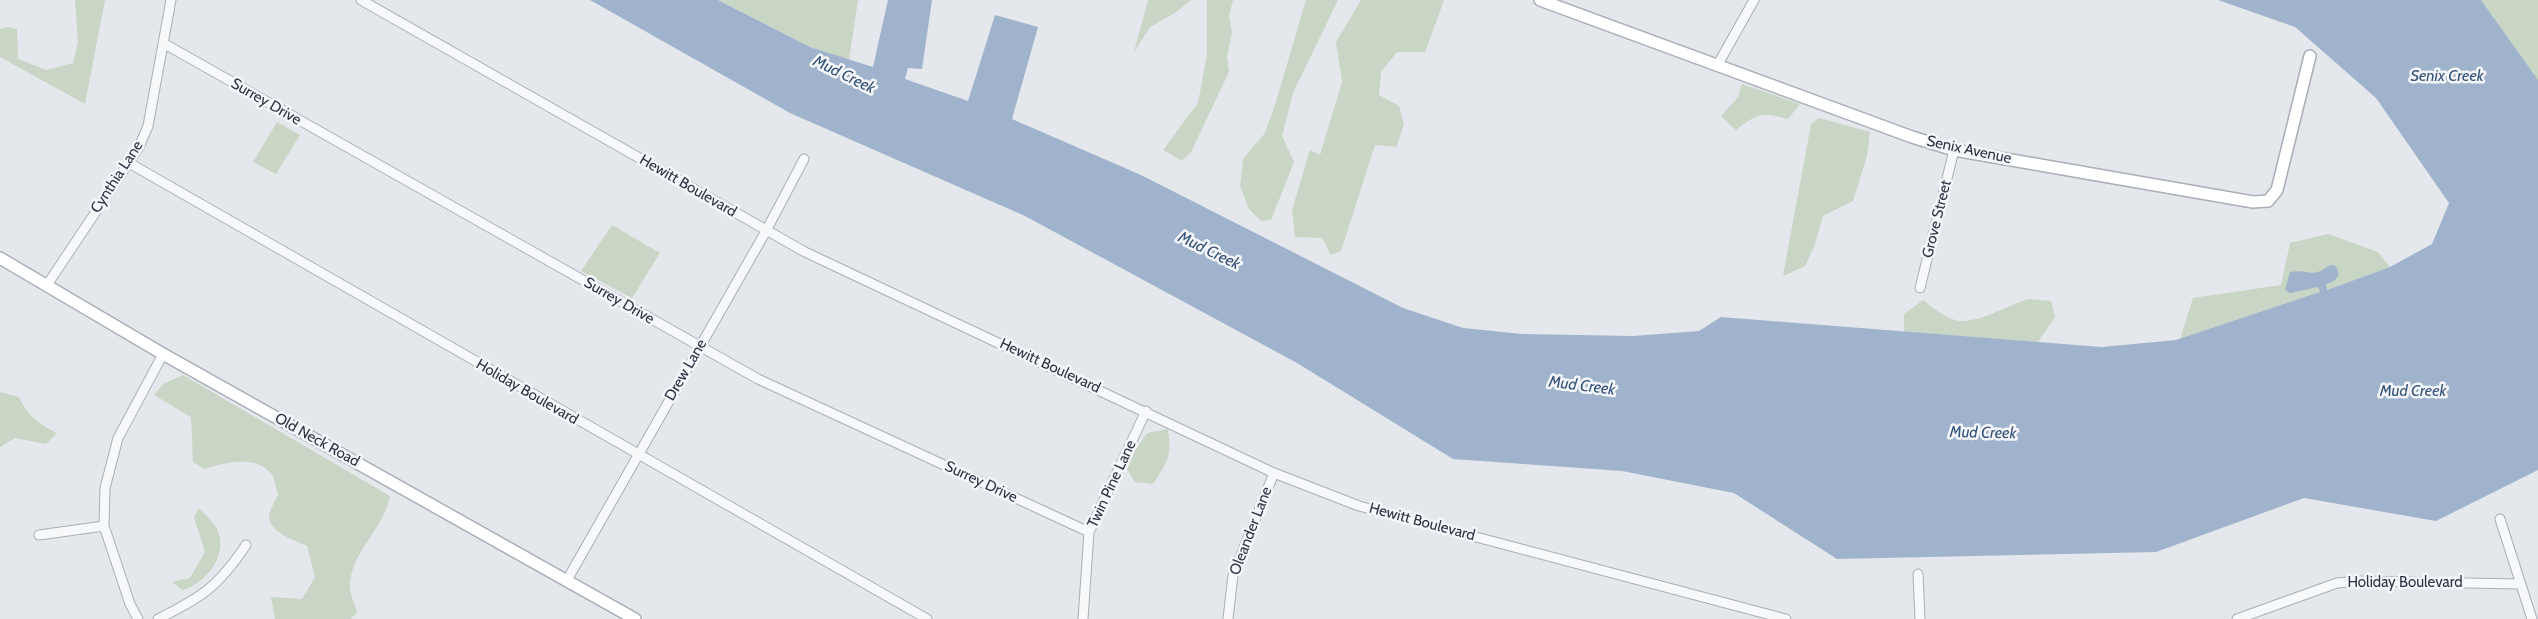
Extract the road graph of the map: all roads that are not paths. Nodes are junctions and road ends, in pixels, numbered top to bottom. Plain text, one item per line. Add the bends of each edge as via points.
1 (171, 0) edge
2 (361, 0) edge
3 (1540, 0) edge
4 (1754, 0) edge
5 (163, 43) junction
6 (2310, 56) dead end
7 (1717, 66) junction
8 (1954, 150) junction
9 (804, 159) dead end
10 (128, 163) junction
11 (766, 231) junction
12 (0, 258) edge
13 (47, 285) junction
14 (1920, 288) dead end
15 (700, 347) junction
16 (163, 354) junction
17 (1146, 411) junction
18 (637, 454) junction
19 (1274, 473) junction
20 (2500, 519) dead end
21 (104, 526) junction
22 (1089, 532) junction
23 (40, 535) dead end
24 (246, 545) dead end
25 (1918, 574) dead end
26 (567, 580) junction
27 (2520, 584) junction
28 (138, 619) edge
29 (158, 619) edge
30 (634, 619) edge
31 (927, 619) edge
32 (1084, 619) edge
33 (1228, 619) edge
34 (1786, 619) edge
35 (1920, 619) edge
36 (2237, 619) edge
37 (2532, 619) edge

1 - 5 street, Cynthia Lane
2 - 11 street, Hewitt Boulevard
3 - 7 street, Senix Avenue
4 - 7 street
5 - 10 street, Cynthia Lane via 148,126
5 - 15 street, Surrey Drive
6 - 8 street, Senix Avenue via 2276,190 2268,201 2253,202
7 - 8 street, Senix Avenue
8 - 14 street, Grove Street
9 - 11 street, Drew Lane
10 - 13 street, Cynthia Lane
10 - 18 street, Holiday Boulevard
11 - 15 street, Drew Lane
11 - 17 street, Hewitt Boulevard
12 - 13 street, Old Neck Road
13 - 16 street, Old Neck Road
15 - 18 street, Drew Lane
15 - 22 street, Surrey Drive via 758,379
16 - 21 street via 118,438 105,488
16 - 26 street, Old Neck Road
17 - 19 street, Hewitt Boulevard
17 - 22 street, Twin Pine Lane
18 - 26 street, Drew Lane
18 - 31 street, Holiday Boulevard
19 - 33 street, Oleander Lane via 1233,575
19 - 34 street, Hewitt Boulevard via 1359,506
20 - 27 street
21 - 23 street
21 - 28 street
22 - 32 street, Twin Pine Lane
24 - 29 street via 214,586 197,600
25 - 35 street
26 - 30 street, Old Neck Road
27 - 36 street, Holiday Boulevard via 2337,583
27 - 37 street

